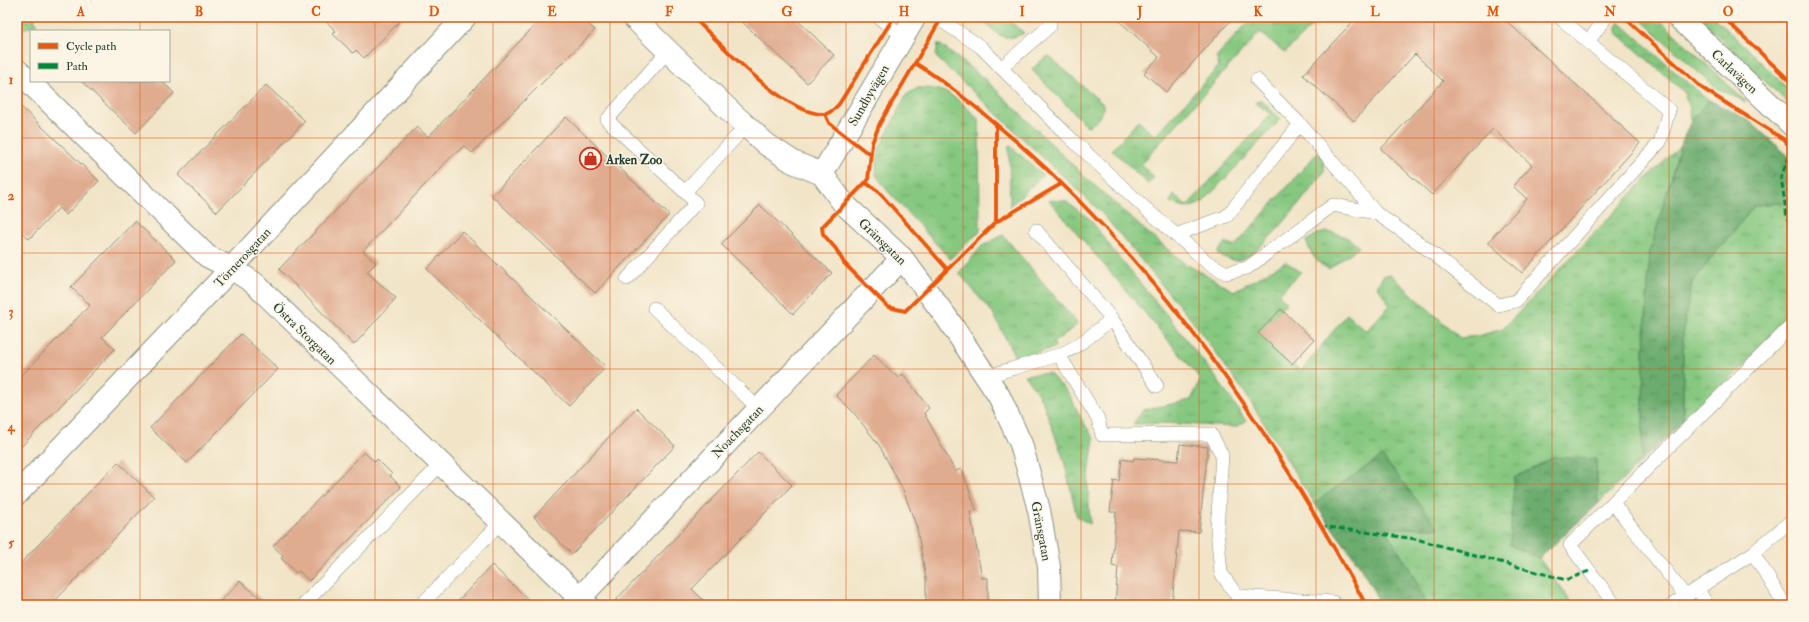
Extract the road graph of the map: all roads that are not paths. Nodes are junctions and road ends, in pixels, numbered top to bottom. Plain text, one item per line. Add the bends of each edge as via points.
1 (465, 17) edge
2 (633, 17) edge
3 (878, 17) edge
4 (915, 17) edge
5 (936, 17) edge
6 (1050, 17) edge
7 (1559, 17) edge
8 (1606, 17) edge
9 (1678, 17) edge
10 (904, 35) junction
11 (1588, 42) junction
12 (668, 51) junction
13 (1002, 68) junction
14 (17, 70) edge
15 (1258, 80) dead end
16 (1300, 124) junction
17 (1792, 125) edge
18 (746, 126) junction
19 (822, 174) junction
20 (685, 192) junction
21 (1376, 213) junction
22 (1036, 230) dead end
23 (1175, 235) junction
24 (902, 258) junction
25 (231, 268) junction
26 (627, 279) dead end
27 (654, 308) dead end
28 (1112, 319) junction
29 (1792, 324) edge
30 (1059, 355) junction
31 (987, 377) junction
32 (1157, 386) dead end
33 (759, 409) junction
34 (441, 464) junction
35 (17, 494) edge
36 (1613, 503) junction
37 (1792, 520) edge
38 (501, 522) junction
39 (1753, 553) junction
40 (1698, 589) junction
41 (1686, 597) junction
42 (1333, 602) dead end
43 (580, 603) edge
44 (303, 605) edge
45 (421, 605) edge
46 (1050, 605) edge
47 (1615, 605) edge
48 (1672, 605) edge
49 (1707, 605) edge
50 (1785, 605) edge

1 - 25 street, Törnerosgatan
2 - 12 street
3 - 10 lane
4 - 10 street, Sundbyvägen
5 - 13 lane via 981,47
6 - 13 lane via 1050,26
7 - 11 lane
8 - 11 lane
9 - 17 street, Carlavägen
10 - 19 street, Sundbyvägen
11 - 21 lane via 1669,110 1660,142 1516,301 1498,305 1422,245
12 - 18 street
12 - 20 lane via 607,120
13 - 23 lane via 1064,132
14 - 25 street, Östra Storgatan via 207,256
15 - 16 lane
16 - 21 lane
16 - 23 lane via 1227,216
18 - 19 street via 766,144 793,162
18 - 20 lane
19 - 24 street, Gränsgatan via 844,204
20 - 26 lane via 696,203
21 - 23 lane via 1333,205 1247,268 1226,273 1207,262
22 - 28 lane
24 - 31 street, Gränsgatan
24 - 33 street, Noachsgatan
25 - 34 street, Östra Storgatan via 254,283
25 - 35 street, Törnerosgatan
27 - 33 lane
28 - 30 lane
28 - 32 lane
29 - 36 lane
30 - 31 lane
30 - 42 lane via 1098,419 1102,435 1211,434 1222,455 1218,529 1221,573 1237,596
31 - 46 street, Gränsgatan via 999,396 1021,444 1040,517 1049,567
33 - 43 street, Noachsgatan
34 - 38 street, Östra Storgatan
34 - 44 lane
36 - 41 lane
36 - 47 lane via 1570,545
37 - 39 lane
38 - 43 street, Östra Storgatan
38 - 45 lane
39 - 40 lane
39 - 50 lane
40 - 41 lane
40 - 49 lane
41 - 48 lane

